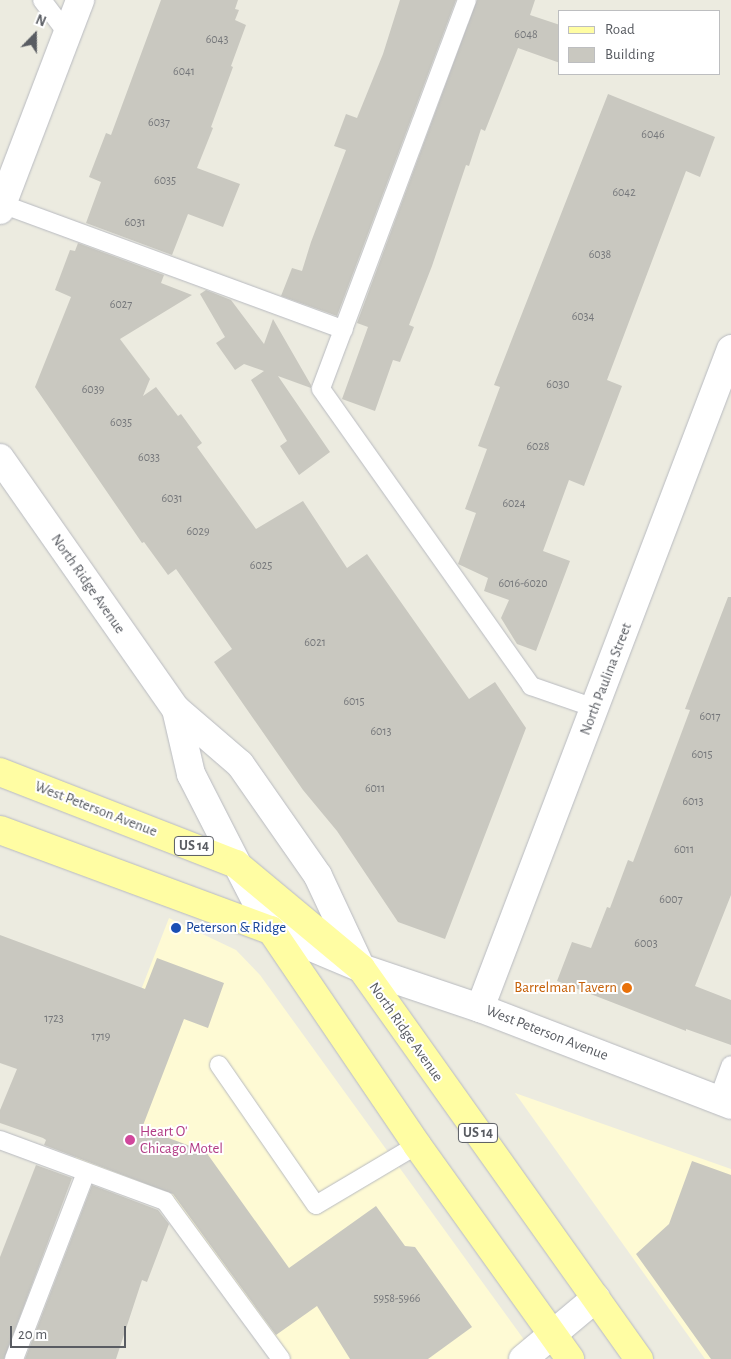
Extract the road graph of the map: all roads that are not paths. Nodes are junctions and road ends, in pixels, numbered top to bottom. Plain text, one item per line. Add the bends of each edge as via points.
1 (42, 0) edge
2 (80, 0) edge
3 (468, 0) edge
4 (67, 33) junction
5 (1, 207) edge
6 (344, 330) junction
7 (731, 350) edge
8 (0, 458) edge
9 (595, 708) junction
10 (176, 709) junction
11 (0, 772) edge
12 (0, 830) edge
13 (236, 864) junction
14 (271, 930) junction
15 (360, 968) junction
16 (480, 1008) junction
17 (219, 1065) dead end
18 (731, 1065) edge
19 (725, 1102) edge
20 (0, 1140) edge
21 (417, 1145) junction
22 (86, 1172) junction
23 (596, 1298) junction
24 (554, 1335) junction
25 (14, 1359) edge
26 (281, 1359) edge
27 (523, 1359) edge
28 (570, 1359) edge
29 (639, 1359) edge

1 - 4 lane
2 - 4 main road
3 - 6 lane
4 - 5 main road
5 - 6 lane
6 - 9 lane via 321,389 531,686
7 - 9 main road, North Paulina Street
8 - 10 main road, North Ridge Avenue
9 - 16 main road, North Paulina Street
10 - 13 main road, North Ridge Avenue via 191,774
10 - 15 main road, North Ridge Avenue via 240,764 318,876
11 - 13 main road, West Peterson Avenue / US 14
12 - 14 main road, West Peterson Avenue
13 - 14 main road, North Ridge Avenue
13 - 15 main road, West Peterson Avenue / US 14
14 - 15 main road, West Peterson Avenue
14 - 21 main road, North Ridge Avenue
15 - 16 main road, West Peterson Avenue
15 - 23 main road, North Ridge Avenue / US 14
16 - 19 main road, West Peterson Avenue
17 - 21 lane via 316,1205
18 - 19 lane
20 - 22 lane
21 - 24 main road, North Ridge Avenue
22 - 25 lane
22 - 26 lane via 165,1201
23 - 24 main road
23 - 29 main road, North Ridge Avenue / US 14
24 - 27 main road
24 - 28 main road, North Ridge Avenue

